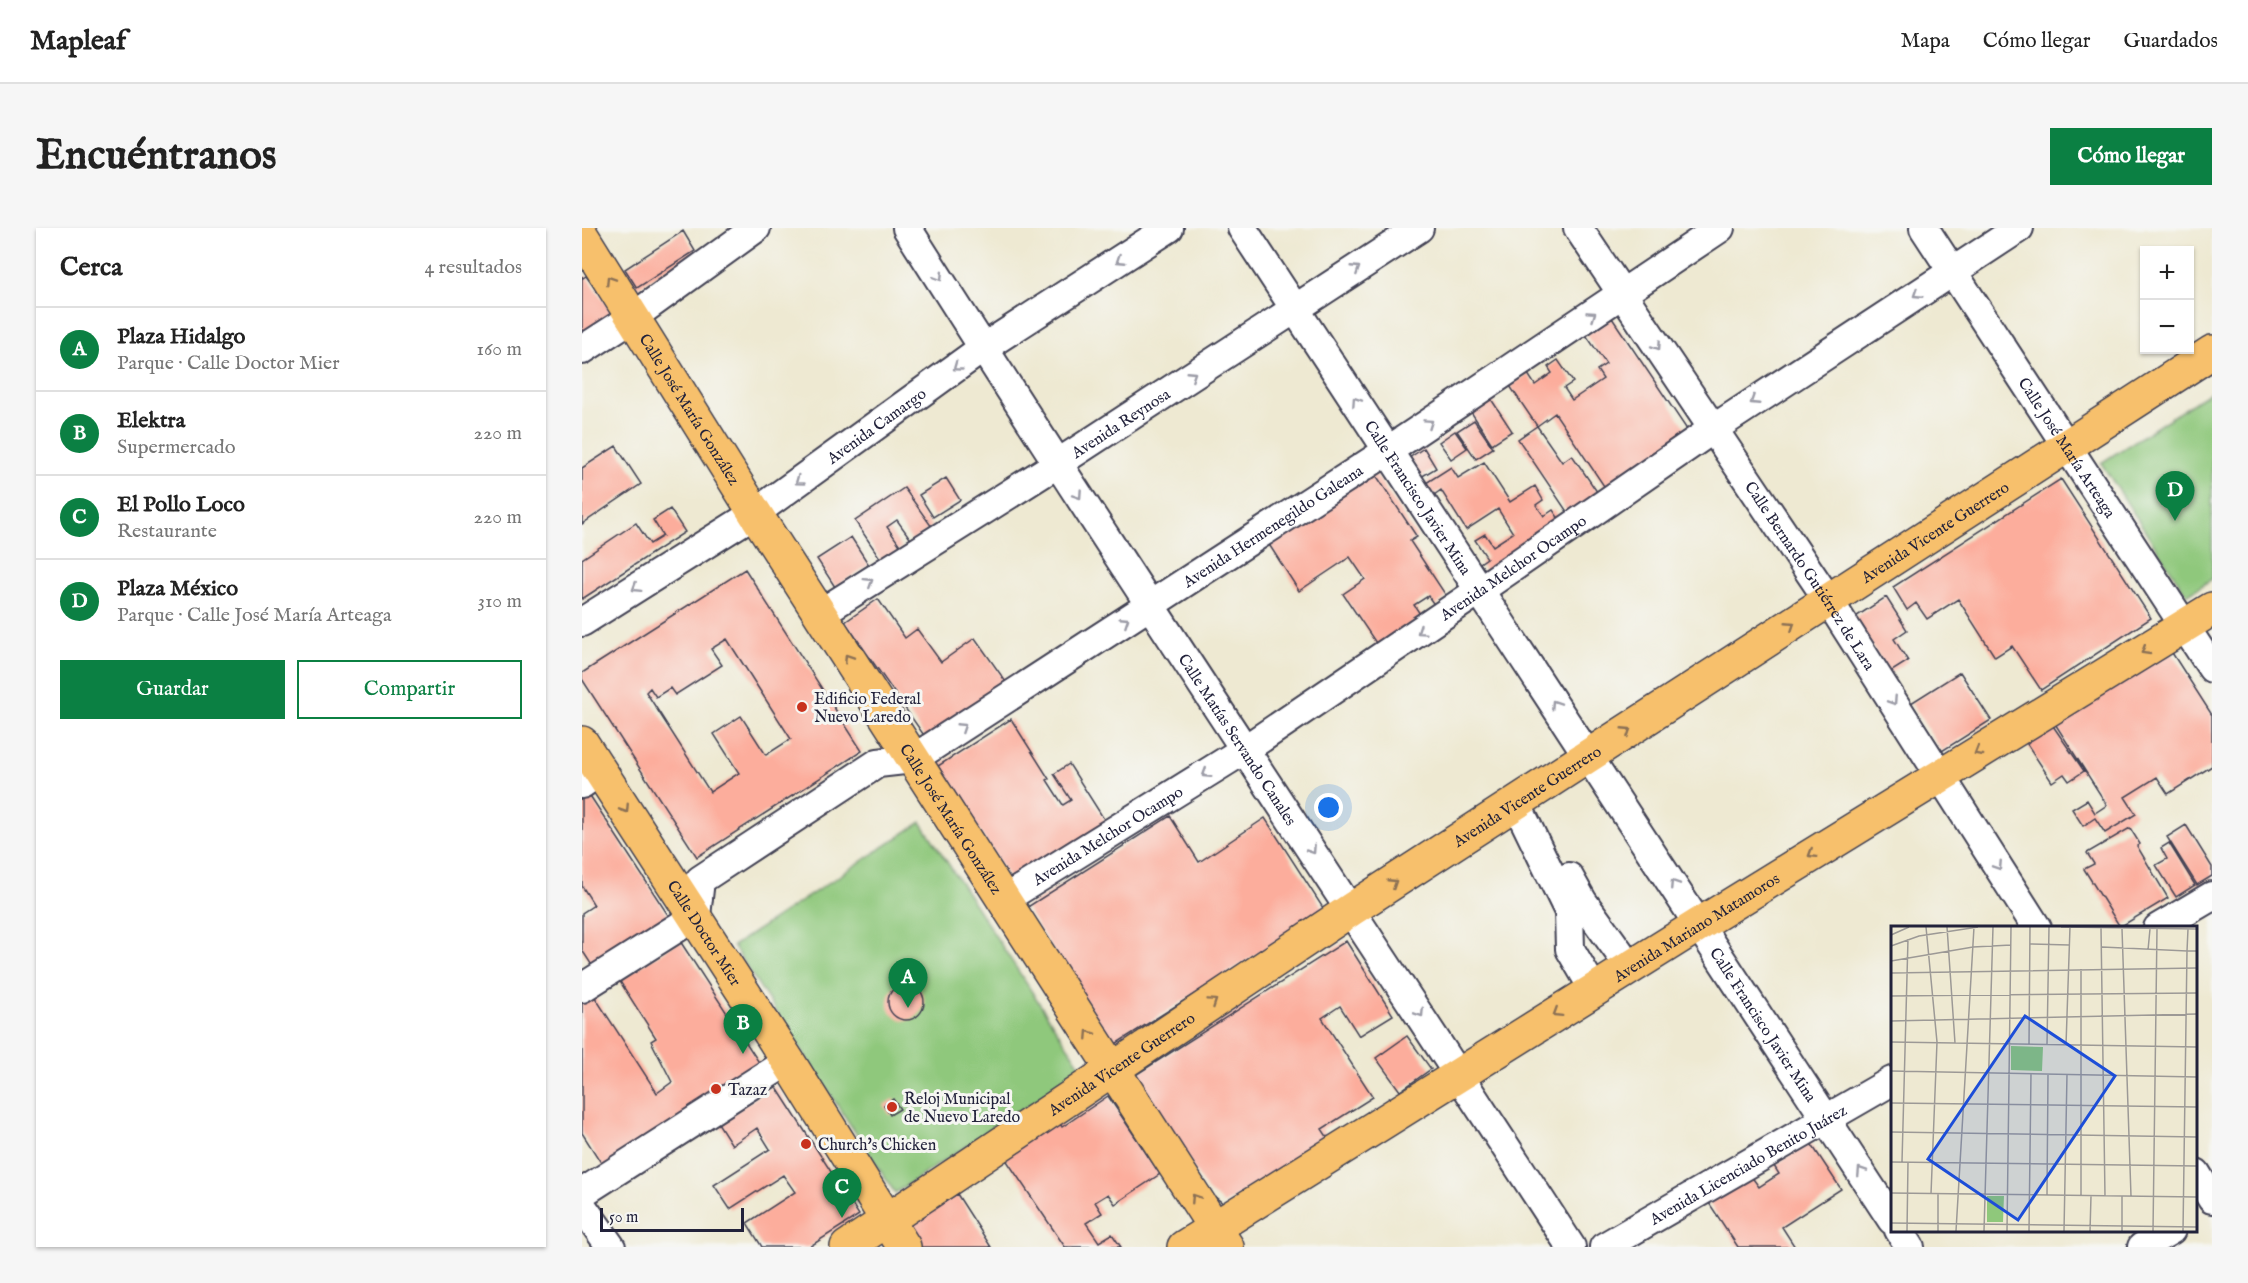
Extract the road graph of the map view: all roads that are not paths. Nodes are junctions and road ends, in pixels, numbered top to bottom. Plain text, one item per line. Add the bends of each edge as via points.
1 (756, 228) edge
2 (908, 228) edge
3 (1169, 228) edge
4 (1242, 228) edge
5 (1419, 228) edge
6 (1578, 228) edge
7 (1720, 228) edge
8 (1924, 228) edge
9 (2019, 228) edge
10 (582, 236) edge
11 (1952, 271) junction
12 (1622, 294) junction
13 (1294, 308) junction
14 (633, 317) junction
15 (983, 348) junction
16 (582, 350) edge
17 (2212, 352) edge
18 (1713, 429) junction
19 (2067, 446) junction
20 (1389, 450) junction
21 (1057, 464) junction
22 (755, 513) junction
23 (1480, 590) junction
24 (1828, 601) junction
25 (1151, 605) junction
26 (2212, 609) edge
27 (819, 614) junction
28 (582, 622) edge
29 (2185, 627) junction
30 (2212, 668) edge
31 (582, 743) edge
32 (1244, 750) junction
33 (1589, 755) junction
34 (913, 759) junction
35 (1940, 775) junction
36 (591, 777) edge
37 (1522, 799) junction
38 (2212, 896) edge
39 (1003, 900) junction
40 (1352, 909) junction
41 (696, 916) junction
42 (1700, 924) junction
43 (2036, 926) edge
44 (2160, 926) edge
45 (1630, 968) junction
46 (582, 988) edge
47 (1594, 990) junction
48 (788, 1061) junction
49 (1112, 1070) junction
50 (1460, 1075) junction
51 (1891, 1083) edge
52 (1827, 1119) junction
53 (2197, 1175) edge
54 (582, 1193) edge
55 (2212, 1199) edge
56 (582, 1206) edge
57 (2212, 1207) edge
58 (2197, 1215) edge
59 (1891, 1217) edge
60 (1900, 1232) edge
61 (2168, 1232) edge
62 (896, 1234) edge
63 (1221, 1237) edge
64 (611, 1247) edge
65 (847, 1247) edge
66 (1184, 1247) edge
67 (1571, 1247) edge
68 (1604, 1247) edge
69 (1910, 1247) edge
70 (2142, 1247) edge

1 - 14 street
2 -> 15 street, Calle Matías Servando Canales
3 -> 15 street, Avenida Camargo
4 - 13 street, Calle Francisco Javier Mina
13 -> 5 street, Avenida Reynosa
6 - 12 street, Calle Bernardo Gutiérrez de Lara
7 - 12 street, Avenida Hermenegildo Galeana
8 - 11 street, Calle José María Arteaga
9 - 11 street, Avenida Melchor Ocampo
14 -> 10 main road, Calle José María González
11 -> 18 street, Avenida Melchor Ocampo
11 - 19 street, Calle José María Arteaga
12 -> 18 street, Calle Bernardo Gutiérrez de Lara
20 -> 12 street, Avenida Hermenegildo Galeana
20 -> 13 street, Calle Francisco Javier Mina
21 -> 13 street, Avenida Reynosa
14 - 16 street
14 - 22 main road, Calle José María González
15 - 21 street, Calle Matías Servando Canales
15 -> 22 street, Avenida Camargo
17 - 19 main road, Avenida Vicente Guerrero
18 - 23 street, Avenida Melchor Ocampo
18 - 24 street, Calle Bernardo Gutiérrez de Lara
19 - 24 main road, Avenida Vicente Guerrero
19 - 29 street, Calle José María Arteaga
20 - 23 street, Calle Francisco Javier Mina
20 - 25 street, Avenida Hermenegildo Galeana
21 -> 25 street, Calle Matías Servando Canales
27 -> 21 street, Avenida Reynosa
22 - 27 main road, Calle José María González
22 -> 28 street, Avenida Camargo
23 -> 32 street, Avenida Melchor Ocampo
33 -> 23 street, Calle Francisco Javier Mina
33 -> 24 main road, Avenida Vicente Guerrero
24 -> 35 street, Calle Bernardo Gutiérrez de Lara
25 - 32 street, Calle Matías Servando Canales
34 -> 25 street, Avenida Hermenegildo Galeana
26 - 29 main road, Avenida Mariano Matamoros
34 -> 27 main road, Calle José María González
29 - 30 street, Calle José María Arteaga
29 -> 35 main road, Avenida Mariano Matamoros
31 - 36 main road, Calle Doctor Mier
32 -> 39 street, Avenida Melchor Ocampo
32 -> 40 street, Calle Matías Servando Canales
33 - 37 main road, Avenida Vicente Guerrero
42 -> 33 street, Calle Francisco Javier Mina
34 - 39 main road, Calle José María González
34 - 41 street via 878,763 700,880
35 -> 42 main road, Avenida Mariano Matamoros
35 -> 43 street, Calle Bernardo Gutiérrez de Lara
36 -> 41 main road, Calle Doctor Mier
40 -> 37 main road, Avenida Vicente Guerrero
37 - 45 street via 1572,883
37 - 47 street via 1569,912 1570,949
38 - 44 street
49 -> 39 main road, Calle José María González
49 -> 40 main road, Avenida Vicente Guerrero
40 -> 50 street, Calle Matías Servando Canales
41 - 46 street
41 - 48 main road, Calle Doctor Mier
42 - 45 main road, Avenida Mariano Matamoros
42 - 52 street, Calle Francisco Javier Mina
45 - 47 main road, Avenida Mariano Matamoros
47 -> 50 main road, Avenida Mariano Matamoros
48 - 54 street
48 - 62 main road, Calle Doctor Mier
49 - 62 main road, Avenida Vicente Guerrero
63 -> 49 main road, Calle José María González
50 - 63 main road, Avenida Mariano Matamoros
50 - 67 street, Calle Matías Servando Canales
51 - 52 street, Avenida Licenciado Benito Juárez
59 -> 52 street, Calle Francisco Javier Mina
52 - 68 street, Avenida Licenciado Benito Juárez
53 - 55 street
56 - 64 street
57 - 58 street
60 - 69 street
61 - 70 street
62 - 65 main road, Avenida Vicente Guerrero
63 - 66 main road, Avenida Mariano Matamoros

